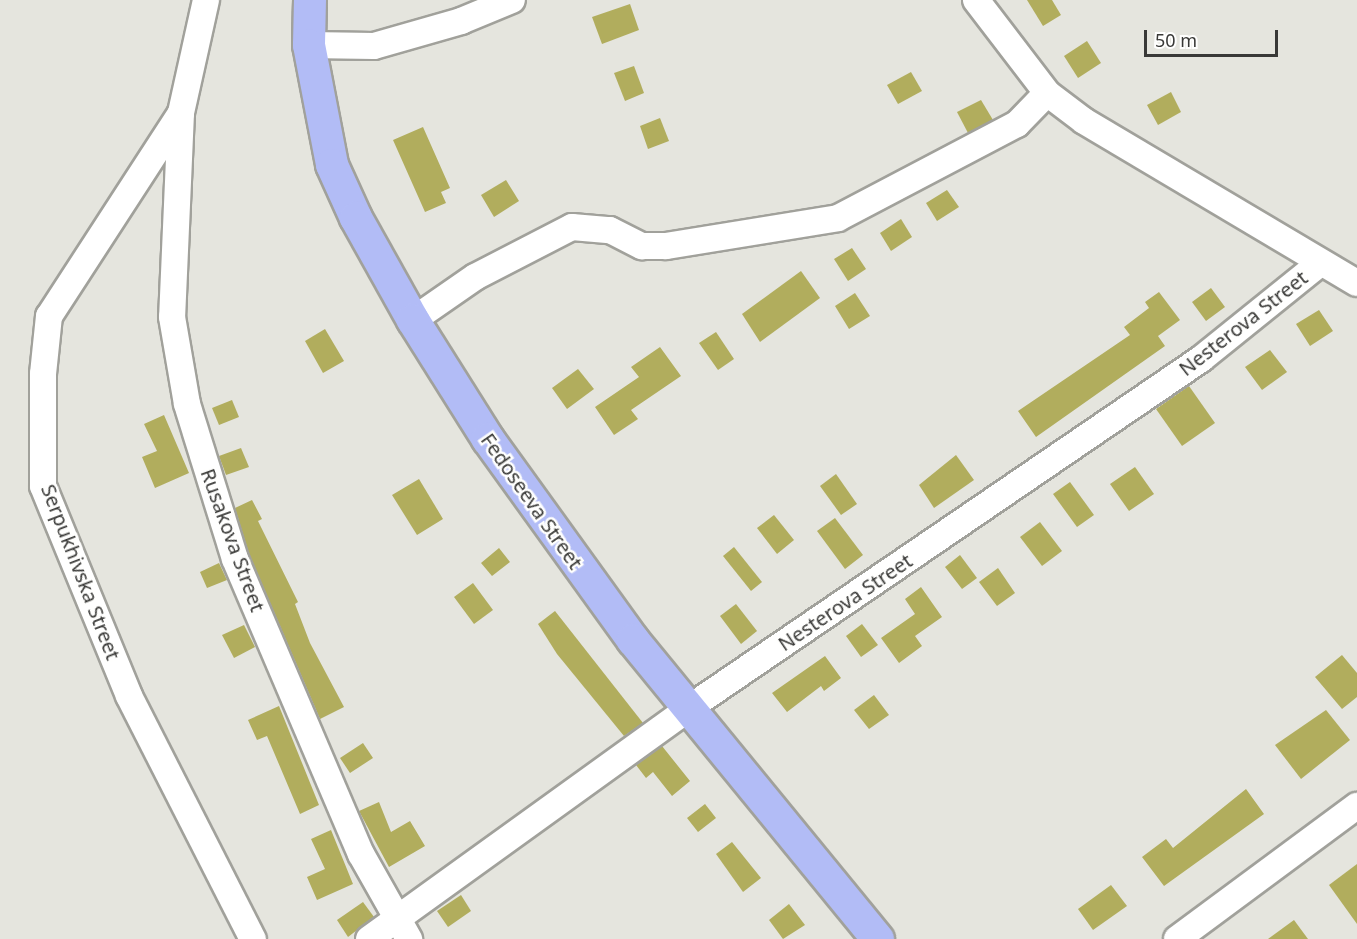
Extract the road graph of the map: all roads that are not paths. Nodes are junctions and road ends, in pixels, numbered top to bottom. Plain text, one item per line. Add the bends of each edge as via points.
1 (206, 0) edge
2 (310, 0) edge
3 (512, 0) edge
4 (976, 0) edge
5 (309, 45) junction
6 (1047, 93) junction
7 (181, 113) junction
8 (1320, 263) junction
9 (1357, 283) edge
10 (413, 320) junction
11 (689, 708) junction
12 (1357, 806) edge
13 (396, 916) junction
14 (253, 939) edge
15 (369, 939) edge
16 (409, 939) edge
17 (878, 939) edge
18 (1177, 939) edge

1 - 7 street, Serpukhivska Street
2 - 5 main road, Fedoseeva Street
3 - 5 street via 461,21 374,45
4 - 6 street, Nesterova Street
5 - 10 main road, Fedoseeva Street via 332,165 356,218
6 - 8 street, Nesterova Street via 1084,122
6 - 10 street via 1017,124 838,218 666,246 642,246 610,230 572,227 475,277
7 - 13 street, Rusakova Street via 172,317 187,404 235,559 361,854
7 - 14 street, Serpukhivska Street via 49,316 43,374 43,486 129,696
8 - 9 street, Nesterova Street
8 - 11 street, Nesterova Street via 1201,359
10 - 11 main road, Fedoseeva Street via 563,546
11 - 13 street, Nesterova Street
11 - 17 main road, Fedoseeva Street
12 - 18 street
13 - 15 street, Nesterova Street
13 - 16 street, Rusakova Street

